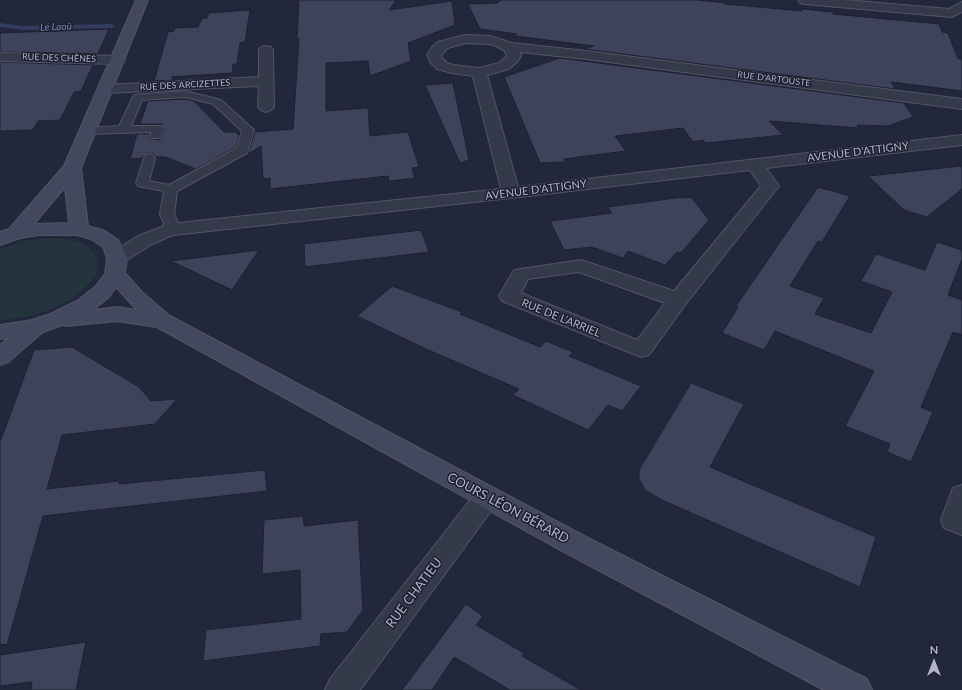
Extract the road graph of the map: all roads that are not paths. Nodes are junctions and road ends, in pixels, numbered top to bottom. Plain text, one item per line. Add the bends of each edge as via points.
1 (142, 0) edge
2 (804, 0) edge
3 (962, 6) edge
4 (509, 47) junction
5 (266, 50) dead end
6 (586, 55) junction
7 (0, 57) edge
8 (118, 60) junction
9 (511, 61) junction
10 (479, 72) junction
11 (266, 81) junction
12 (105, 89) junction
13 (962, 104) edge
14 (266, 107) dead end
15 (124, 129) junction
16 (88, 131) junction
17 (156, 136) dead end
18 (962, 140) edge
19 (150, 158) dead end
20 (754, 164) junction
21 (72, 168) junction
22 (171, 189) junction
23 (511, 193) junction
24 (79, 229) junction
25 (169, 230) junction
26 (8, 236) edge
27 (116, 266) junction
28 (678, 300) junction
29 (58, 320) junction
30 (162, 321) junction
31 (35, 327) junction
32 (0, 332) edge
33 (0, 357) edge
34 (962, 495) edge
35 (487, 497) junction
36 (958, 522) edge
37 (341, 690) edge
38 (856, 690) edge

1 - 8 main road
2 - 3 street via 952,13
4 - 6 street, RUE D'ARTOUSTE
4 - 9 street via 514,56
4 - 10 street, RUE D'ARTOUSTE via 490,40 465,39 443,45 434,55 442,66
5 - 11 street
6 - 9 street, RUE D'ARTOUSTE
6 - 13 street, RUE D'ARTOUSTE
7 - 8 street, RUE DES CHÊNES
8 - 12 main road
9 - 10 street, RUE D'ARTOUSTE via 504,66
10 - 23 street
11 - 12 street, RUE DES ARCIZETTES
11 - 14 street
12 - 16 main road
15 - 16 lane
15 - 17 lane via 158,128
15 - 22 lane via 138,97 185,94 217,102 248,130 243,150
16 - 21 main road
18 - 20 street, AVENUE D'ATTIGNY
19 - 22 lane via 142,183
20 - 23 street, AVENUE D'ATTIGNY
20 - 28 street, RUE DE L'ARRIEL via 770,186
21 - 24 main road
21 - 26 main road
22 - 25 lane via 167,214 171,223
23 - 25 street, AVENUE D'ATTIGNY
24 - 26 main road, COURS LÉON BÉRARD via 53,228
24 - 27 main road, COURS LÉON BÉRARD via 98,235 111,244
25 - 27 street, AVENUE D'ATTIGNY via 145,240
27 - 29 main road via 103,291
27 - 30 main road, COURS LÉON BÉRARD via 136,298
28 - 28 street, RUE DE L'ARRIEL via 641,350 509,296 521,274 581,266
29 - 30 main road, COURS LÉON BÉRARD via 117,314
29 - 31 main road
30 - 35 main road, COURS LÉON BÉRARD
31 - 32 main road
31 - 33 main road
34 - 36 street
35 - 37 street, RUE CHATIEU
35 - 38 main road, COURS LÉON BÉRARD

